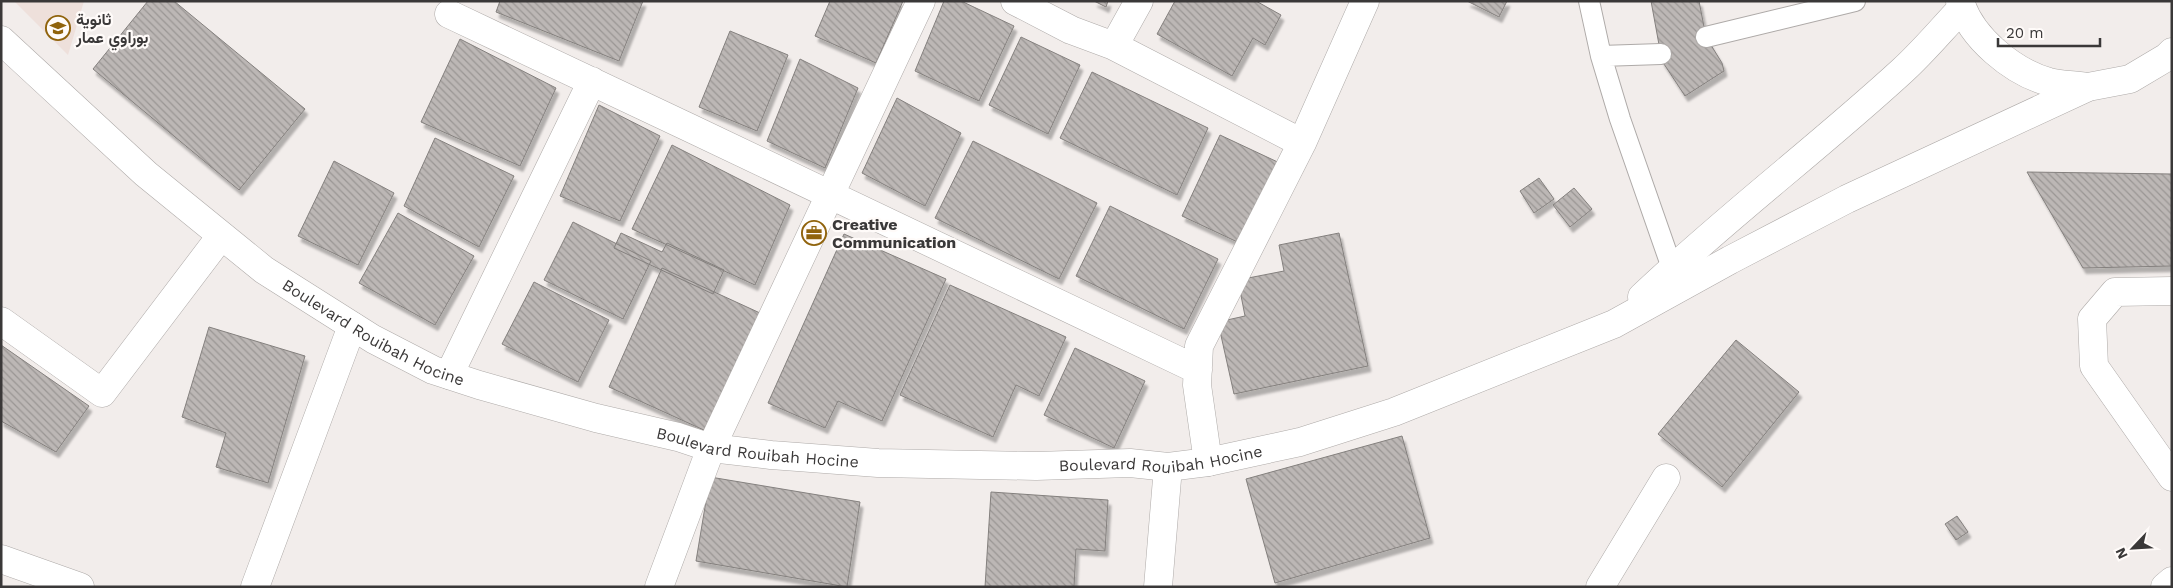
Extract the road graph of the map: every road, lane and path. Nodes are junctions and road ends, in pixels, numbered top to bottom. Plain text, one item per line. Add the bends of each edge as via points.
1 (921, 1) edge
2 (1016, 1) edge
3 (1139, 1) edge
4 (1365, 1) edge
5 (1589, 1) edge
6 (1855, 1) edge
7 (1961, 5) edge
8 (1787, 10) edge
9 (449, 14) dead end
10 (1706, 37) dead end
11 (1, 40) edge
12 (1114, 46) junction
13 (1661, 54) dead end
14 (1601, 56) junction
15 (2170, 56) edge
16 (592, 82) junction
17 (2088, 87) junction
18 (1302, 143) junction
19 (830, 194) junction
20 (221, 236) junction
21 (1672, 268) junction
22 (2172, 291) edge
23 (1, 321) edge
24 (1614, 324) junction
25 (352, 326) junction
26 (1198, 370) junction
27 (449, 375) junction
28 (711, 448) junction
29 (1208, 462) junction
30 (1168, 467) junction
31 (1666, 478) dead end
32 (2172, 478) edge
33 (1, 559) edge
34 (2172, 581) edge
35 (80, 587) edge
36 (255, 587) edge
37 (659, 587) edge
38 (1158, 587) edge
39 (1600, 587) edge
40 (2165, 587) edge

1 - 19 street
2 - 12 street via 1072,30
3 - 12 street
4 - 18 street
5 - 14 lane
6 - 8 lane
7 - 17 street via 1983,41 2013,66 2049,82
7 - 21 street via 1904,69
8 - 10 lane
9 - 16 street
11 - 20 street, Boulevard Rouibah Hocine via 146,174
12 - 18 street
13 - 14 lane
14 - 21 lane
15 - 17 street via 2130,78
16 - 19 street
16 - 27 street
17 - 24 street, Boulevard Rouibah Hocine via 1847,199
18 - 26 street via 1200,346
19 - 26 street
19 - 28 street
20 - 23 street via 102,393
20 - 25 street, Boulevard Rouibah Hocine via 264,270
21 - 24 street
22 - 32 street via 2116,292 2092,319 2094,366
24 - 29 street, Boulevard Rouibah Hocine via 1394,412 1300,442
25 - 27 street, Boulevard Rouibah Hocine
25 - 36 street
26 - 29 street via 1197,386
27 - 28 street, Boulevard Rouibah Hocine via 596,418 678,436
28 - 30 street, Boulevard Rouibah Hocine via 878,462 1036,466 1130,463
28 - 37 street
29 - 30 street, Boulevard Rouibah Hocine
30 - 38 street
31 - 39 street
33 - 35 street
34 - 40 street

